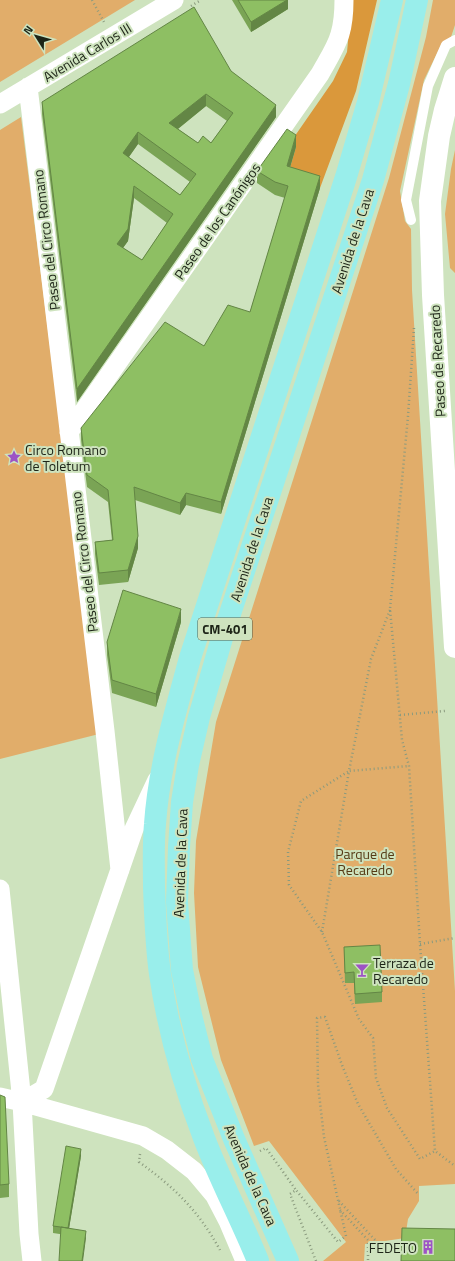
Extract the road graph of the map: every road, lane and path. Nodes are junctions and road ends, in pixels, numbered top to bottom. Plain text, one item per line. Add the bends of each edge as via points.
1 (92, 0) edge
2 (174, 0) edge
3 (344, 0) edge
4 (392, 0) edge
5 (417, 0) edge
6 (112, 36) junction
7 (455, 40) edge
8 (455, 78) edge
9 (28, 88) junction
10 (0, 104) edge
11 (411, 220) dead end
12 (415, 327) dead end
13 (69, 432) junction
14 (390, 609) junction
15 (455, 647) edge
16 (445, 711) dead end
17 (400, 715) junction
18 (408, 766) junction
19 (162, 770) junction
20 (349, 771) junction
21 (120, 870) junction
22 (0, 889) edge
23 (322, 932) junction
24 (455, 938) edge
25 (420, 944) junction
26 (0, 1097) edge
27 (22, 1102) junction
28 (143, 1136) junction
29 (266, 1148) dead end
30 (435, 1151) junction
31 (455, 1166) edge
32 (296, 1190) junction
33 (419, 1194) dead end
34 (338, 1200) junction
35 (340, 1209) junction
36 (376, 1241) dead end
37 (222, 1255) dead end
38 (32, 1261) edge
39 (245, 1261) edge
40 (258, 1261) edge
41 (288, 1261) edge
42 (316, 1261) edge
43 (368, 1261) edge

1 - 6 path
2 - 6 street, Avenida Carlos III
3 - 13 street, Paseo de los Canónigos via 340,34 320,74
4 - 19 main road, Avenida de la Cava / CM-401 via 368,102 346,177 190,658
5 - 41 main road, Avenida de la Cava / CM-401 via 399,84 373,180 222,638 196,731 182,802 177,902 182,970 191,1015 202,1059
6 - 9 street, Avenida Carlos III
7 - 11 lane via 446,45 428,86 406,200
8 - 15 street, Paseo de Recaredo via 439,136 430,201
9 - 10 street, Avenida Carlos III
9 - 13 street, Paseo del Circo Romano
12 - 14 path
13 - 21 street, Paseo del Circo Romano
14 - 17 path
14 - 20 path via 371,659
16 - 17 path
17 - 18 path
18 - 20 path
18 - 25 path
19 - 21 street via 134,829
19 - 40 main road, Avenida de la Cava / CM-401 via 155,824 155,929 167,1011 189,1096 204,1138
20 - 23 path
20 - 23 path via 301,801 288,852 289,885
21 - 27 street via 44,1089
22 - 27 street
23 - 30 path via 359,1019 373,1038 376,1078 387,1108 420,1159
24 - 25 path
25 - 30 path
26 - 27 street
27 - 28 street
27 - 38 street via 28,1234
28 - 37 path via 138,1162 183,1198 203,1222
28 - 39 street via 167,1150 194,1171 215,1196
29 - 32 path
30 - 31 path
32 - 35 path via 338,1242 346,1236
32 - 42 path via 290,1194
33 - 34 path via 396,1169 362,1110 342,1066 325,1017 317,1018 318,1085 324,1137
34 - 35 path
34 - 36 path
35 - 43 path via 368,1240

